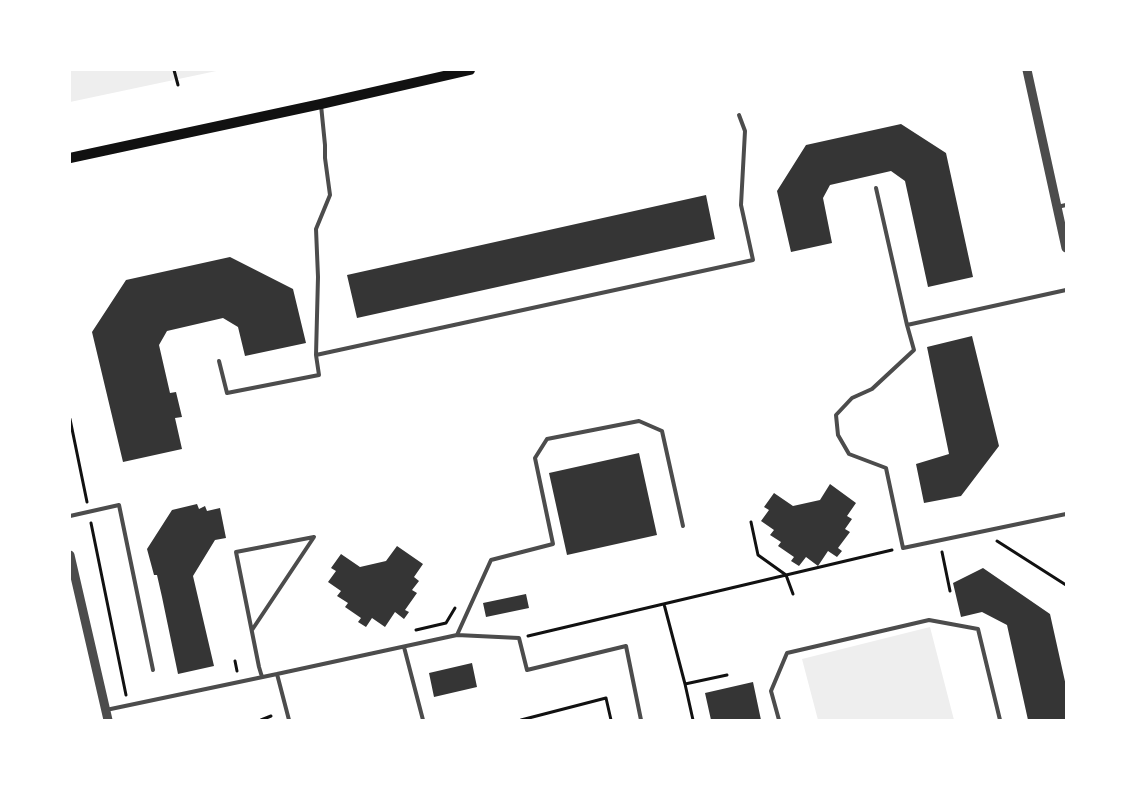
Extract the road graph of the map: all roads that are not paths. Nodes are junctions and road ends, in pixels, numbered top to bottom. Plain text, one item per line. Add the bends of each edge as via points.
1 (470, 70) edge
2 (1027, 70) edge
3 (321, 104) junction
4 (739, 115) dead end
5 (70, 158) edge
6 (876, 188) dead end
7 (1062, 206) edge
8 (1066, 248) edge
9 (1066, 290) edge
10 (907, 325) junction
11 (316, 355) junction
12 (219, 361) dead end
13 (1066, 514) edge
14 (70, 516) edge
15 (683, 526) dead end
16 (70, 555) edge
17 (252, 630) junction
18 (457, 635) junction
19 (404, 647) junction
20 (153, 670) dead end
21 (278, 674) junction
22 (262, 677) junction
23 (106, 710) junction
24 (108, 720) edge
25 (289, 720) edge
26 (423, 720) edge
27 (641, 720) edge
28 (779, 720) edge
29 (1000, 720) edge

1 - 3 main road
2 - 7 street
3 - 5 main road
3 - 11 lane via 330,195 316,229
4 - 11 lane via 745,131 741,205 753,260
6 - 10 lane
7 - 8 street
9 - 10 lane
10 - 13 lane via 914,350 872,389 852,398 836,415 838,436 849,454 886,468 903,548
11 - 12 lane via 318,376 227,393
14 - 20 lane via 119,504
15 - 18 lane via 662,431 639,421 547,440 535,458 553,544 491,560
16 - 23 street
17 - 17 lane via 236,552 314,538 283,584
17 - 22 lane
18 - 19 lane
18 - 27 lane via 519,638 527,670 626,646
19 - 21 lane
19 - 26 lane
21 - 22 lane
21 - 25 lane
22 - 23 lane
23 - 24 street
28 - 29 lane via 772,691 787,654 929,620 978,629

